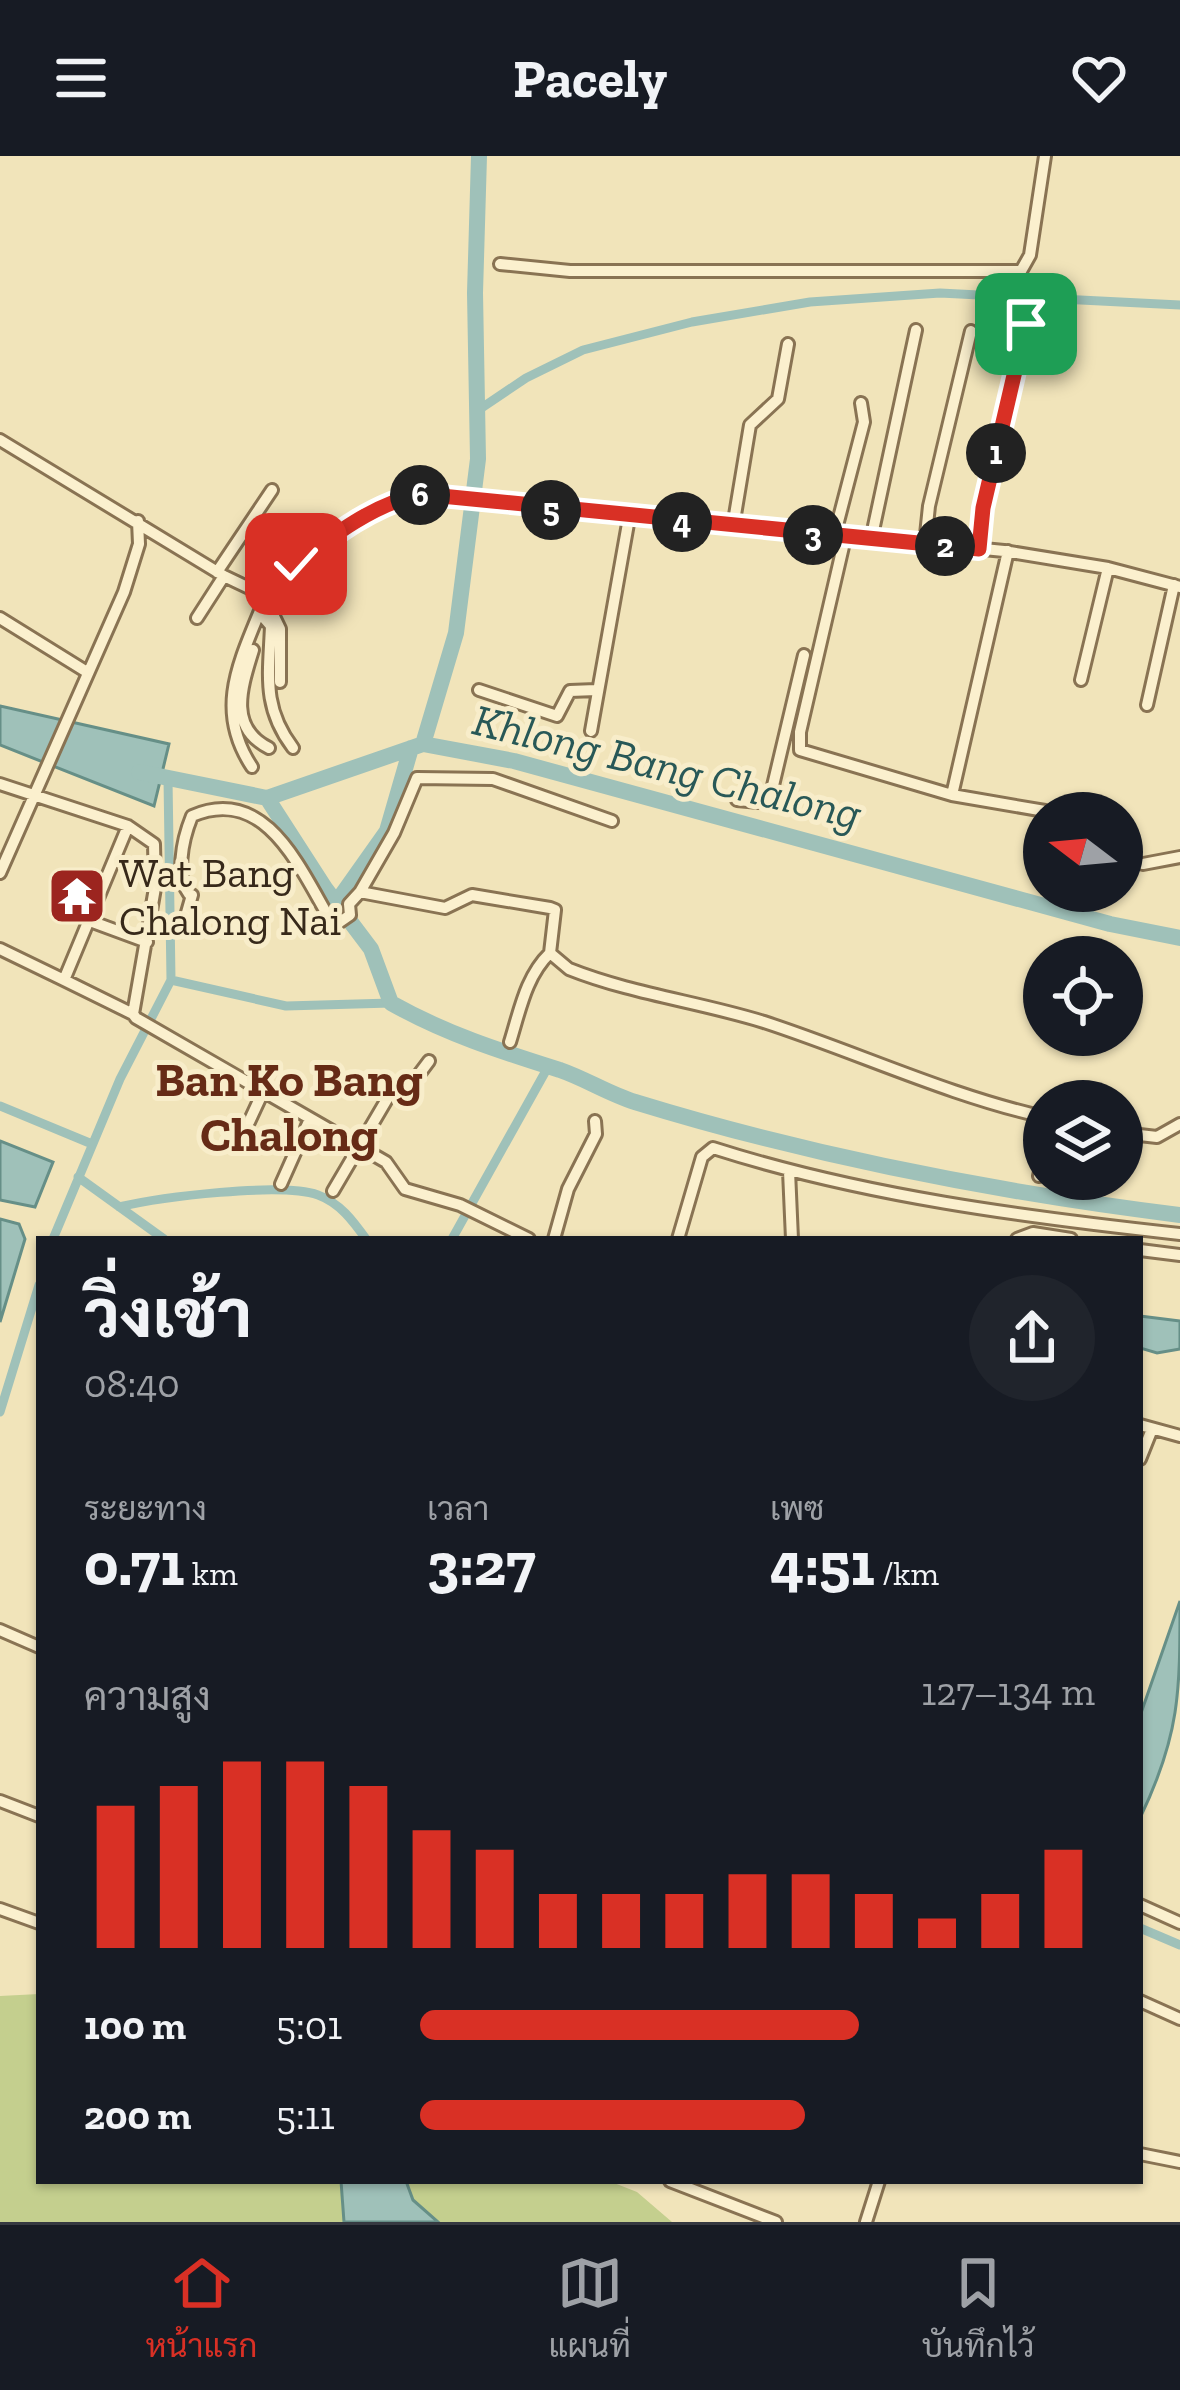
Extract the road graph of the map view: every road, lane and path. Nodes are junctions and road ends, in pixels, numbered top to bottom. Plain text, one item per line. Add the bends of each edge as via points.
1 (1045, 156) edge
2 (500, 264) dead end
3 (1026, 324) dead end
4 (916, 330) dead end
5 (971, 331) dead end
6 (788, 344) dead end
7 (861, 403) dead end
8 (0, 440) edge
9 (272, 490) dead end
10 (629, 518) junction
11 (138, 520) junction
12 (252, 525) junction
13 (733, 527) junction
14 (840, 537) junction
15 (871, 540) junction
16 (925, 544) junction
17 (979, 549) junction
18 (296, 551) dead end
19 (1008, 551) junction
20 (1108, 568) junction
21 (220, 574) junction
22 (1177, 586) edge
23 (266, 607) junction
24 (0, 618) edge
25 (197, 618) dead end
26 (1165, 629) junction
27 (1180, 633) edge
28 (804, 656) dead end
29 (87, 671) junction
30 (1081, 680) dead end
31 (280, 682) dead end
32 (479, 690) dead end
33 (596, 690) junction
34 (1147, 705) dead end
35 (591, 731) dead end
36 (269, 748) dead end
37 (293, 748) dead end
38 (252, 767) dead end
39 (0, 784) edge
40 (33, 795) junction
41 (952, 795) junction
42 (737, 800) dead end
43 (1023, 807) edge
44 (612, 821) dead end
45 (128, 826) junction
46 (1180, 857) edge
47 (1143, 864) dead end
48 (0, 873) edge
49 (155, 888) junction
50 (360, 892) junction
51 (191, 895) junction
52 (90, 921) junction
53 (184, 923) dead end
54 (147, 942) junction
55 (0, 949) edge
56 (550, 953) junction
57 (64, 980) junction
58 (135, 1016) junction
59 (510, 1042) dead end
60 (429, 1061) dead end
61 (262, 1094) junction
62 (1023, 1112) edge
63 (310, 1119) junction
64 (596, 1121) dead end
65 (248, 1122) dead end
66 (1180, 1124) edge
67 (1143, 1135) edge
68 (360, 1147) junction
69 (789, 1172) junction
70 (281, 1184) dead end
71 (333, 1191) dead end
72 (1180, 1234) edge
73 (522, 1236) edge
74 (555, 1236) edge
75 (679, 1236) edge
76 (792, 1236) edge
77 (1143, 1250) edge
78 (1180, 1256) edge
79 (1146, 1427) edge
80 (1180, 1436) edge
81 (0, 1630) edge
82 (36, 1646) edge
83 (0, 1801) edge
84 (36, 1815) edge
85 (1143, 1906) edge
86 (0, 1910) edge
87 (1178, 1918) edge
88 (36, 1922) edge
89 (1143, 2002) edge
90 (1180, 2019) edge
91 (1143, 2155) edge
92 (1180, 2162) edge
93 (678, 2184) edge
94 (879, 2184) edge
95 (776, 2222) edge
96 (866, 2222) edge

1 - 2 street via 1021,271 570,272
3 - 17 street
4 - 15 street
5 - 16 street
6 - 13 street via 778,399 750,425
7 - 14 street
8 - 11 street
9 - 12 street
10 - 13 street
10 - 23 street via 405,497 296,564
10 - 33 street
11 - 21 street
11 - 29 street via 124,592
12 - 18 street
12 - 21 street
13 - 14 street
14 - 15 street
14 - 41 street via 800,750
15 - 16 street
16 - 17 street
17 - 19 street
19 - 20 street
19 - 41 street
20 - 22 street
20 - 30 street
21 - 23 street
21 - 25 street
22 - 26 street
23 - 31 street via 280,629
23 - 36 street via 239,705 252,735
23 - 37 street via 269,704
23 - 38 street via 230,713
24 - 29 street
26 - 27 street
26 - 34 street
28 - 42 street via 771,794
29 - 40 street
32 - 33 street via 557,716 570,691
33 - 35 street
39 - 40 street
40 - 45 street
40 - 48 street
41 - 43 street
44 - 50 street via 494,779 417,778
45 - 49 street via 154,844
45 - 52 street
46 - 47 street
49 - 51 street
49 - 54 street
50 - 51 street via 334,926 284,844 254,814 222,809 192,816 181,853 182,886
50 - 56 street via 446,908 472,895 550,908
51 - 53 street
52 - 54 street
52 - 57 street
54 - 58 street
55 - 57 street
56 - 59 street via 528,985
56 - 62 street via 587,976 739,1014
57 - 58 street
58 - 61 street
60 - 68 street via 408,1089 390,1094
61 - 63 street
61 - 65 street
63 - 68 street
63 - 70 street
64 - 74 street
66 - 67 street
68 - 71 street
68 - 73 street via 386,1162 405,1189
69 - 72 street
69 - 75 street via 706,1150
69 - 76 street
77 - 78 street
79 - 80 street
81 - 82 street
83 - 84 street
85 - 87 street
86 - 88 street
89 - 90 street
91 - 92 street
93 - 95 street
94 - 96 street

